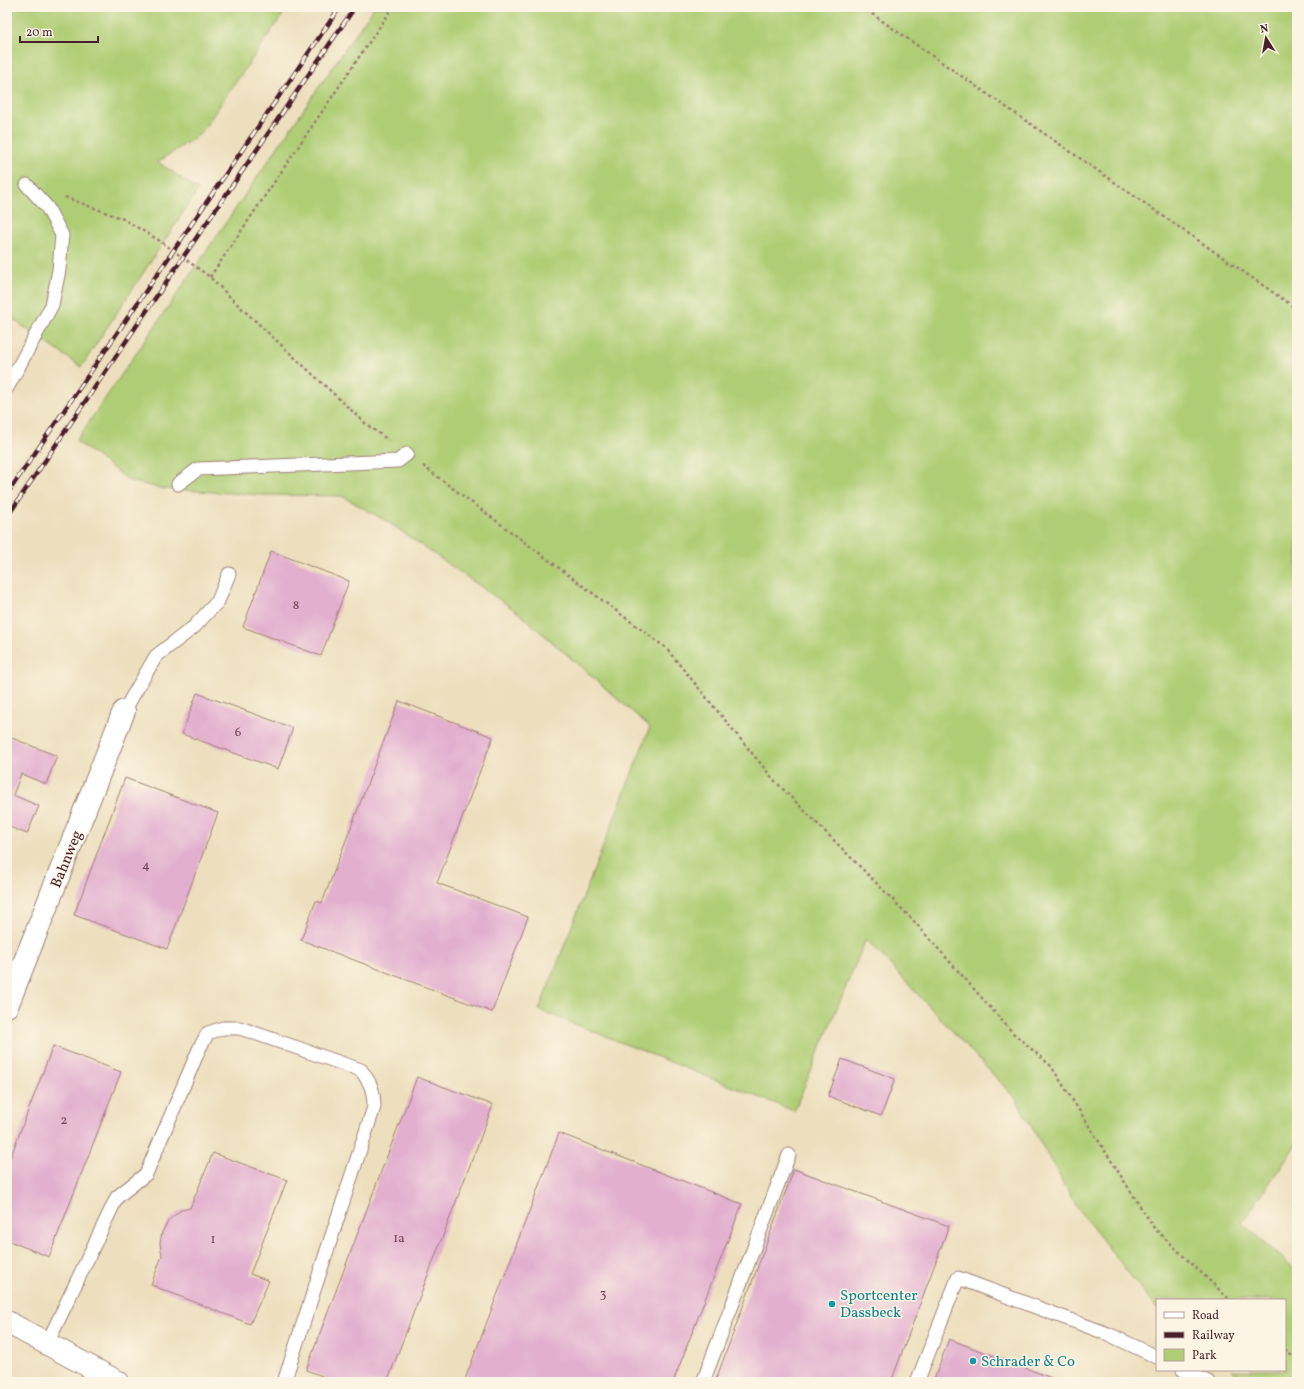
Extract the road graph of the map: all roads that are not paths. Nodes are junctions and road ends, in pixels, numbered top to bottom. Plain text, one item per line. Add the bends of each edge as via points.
1 (28, 185) dead end
2 (7, 388) edge
3 (407, 454) road end
4 (178, 484) dead end
5 (230, 574) dead end
6 (124, 711) joint
7 (7, 1006) edge
8 (789, 1156) dead end
9 (7, 1322) edge
10 (47, 1344) junction
11 (1156, 1357) edge
12 (1185, 1371) edge
13 (118, 1382) edge
14 (284, 1382) edge
15 (703, 1382) edge
16 (917, 1382) edge
17 (1208, 1382) edge

1 - 2 lane via 47,207 62,235 59,270 52,305
3 - 4 lane via 398,461 198,469
5 - 6 lane via 218,601 194,627 156,656
6 - 7 street, Bahnweg
8 - 15 lane
9 - 10 street
10 - 13 street
10 - 14 lane via 117,1197 146,1174 200,1047 208,1034 223,1028 240,1028 361,1070 374,1092 374,1107
11 - 16 lane via 1108,1334 958,1278
12 - 17 lane

